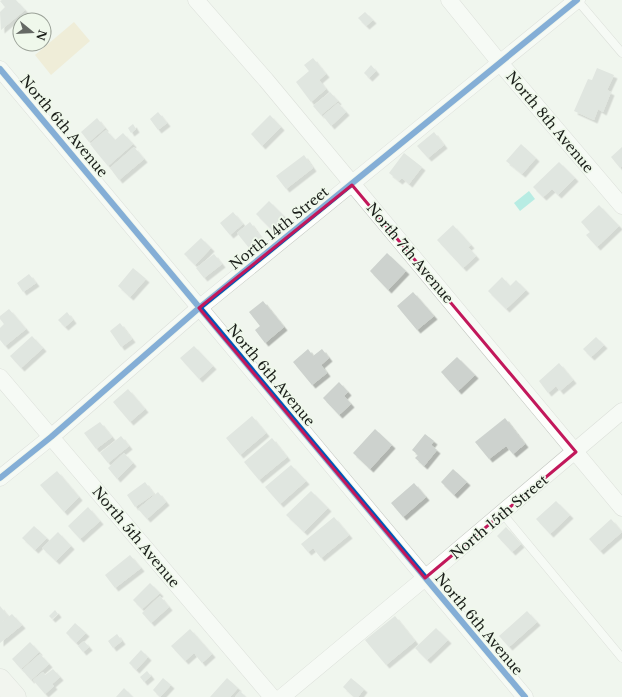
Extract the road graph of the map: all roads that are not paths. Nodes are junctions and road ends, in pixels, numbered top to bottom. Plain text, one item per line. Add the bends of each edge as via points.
1 (196, 0) edge
2 (449, 0) edge
3 (577, 0) edge
4 (622, 53) edge
5 (500, 63) junction
6 (0, 69) edge
7 (352, 185) junction
8 (622, 206) edge
9 (200, 308) junction
10 (0, 377) edge
11 (622, 411) edge
12 (51, 437) junction
13 (576, 452) junction
14 (0, 478) edge
15 (622, 508) edge
16 (502, 513) junction
17 (425, 578) junction
18 (622, 658) edge
19 (0, 680) edge
20 (15, 697) edge
21 (272, 697) edge
22 (282, 697) edge
23 (525, 697) edge

1 - 7 street, North 7th Avenue
2 - 5 street, North 8th Avenue
3 - 4 lane
3 - 5 street, North 14th Street
5 - 7 street, North 14th Street
5 - 8 street, North 8th Avenue
6 - 9 street, North 6th Avenue
7 - 9 street, North 14th Street
7 - 13 street, North 7th Avenue
9 - 12 street, North 14th Street
9 - 17 street, North 6th Avenue
10 - 12 street, North 5th Avenue
11 - 13 street, North 15th Street
12 - 14 street, North 14th Street
12 - 21 street, North 5th Avenue
13 - 15 street, North 7th Avenue
13 - 16 street, North 15th Street
16 - 17 street, North 15th Street
16 - 18 lane
17 - 22 street, North 15th Street
17 - 23 street, North 6th Avenue
19 - 20 main road

